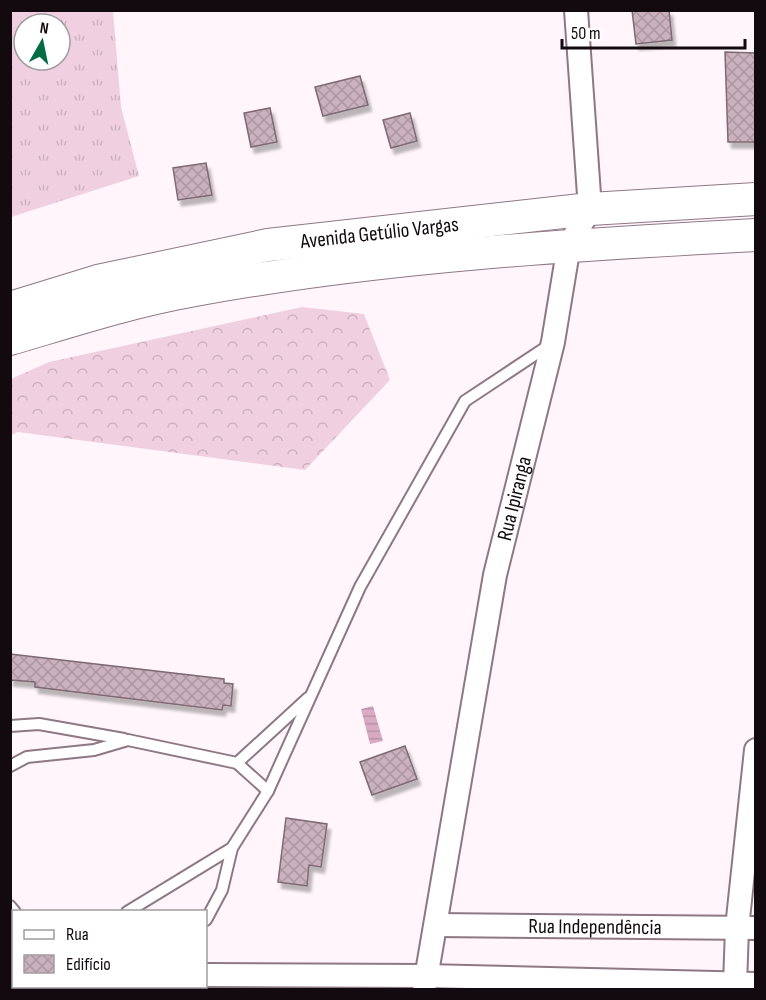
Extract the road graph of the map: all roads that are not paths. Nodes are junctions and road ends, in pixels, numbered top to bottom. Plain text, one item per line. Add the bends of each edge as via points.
1 (576, 10) edge
2 (756, 199) edge
3 (590, 209) junction
4 (756, 235) edge
5 (569, 245) junction
6 (10, 308) edge
7 (10, 339) edge
8 (553, 342) junction
9 (313, 694) junction
10 (10, 726) edge
11 (128, 740) junction
12 (756, 750) edge
13 (237, 763) junction
14 (10, 766) edge
15 (268, 791) junction
16 (232, 848) junction
17 (130, 910) edge
18 (207, 918) edge
19 (435, 925) junction
20 (746, 928) edge
21 (208, 975) dead end
22 (425, 983) edge
23 (745, 985) edge

1 - 3 street
2 - 3 main road, Avenida Getúlio Vargas
3 - 5 street, Rua Ipiranga
3 - 6 main road, Avenida Getúlio Vargas via 268,245 98,281
4 - 5 main road, Avenida Getúlio Vargas
5 - 7 main road, Avenida Getúlio Vargas via 356,264 193,290
5 - 8 street, Rua Ipiranga
8 - 9 lane via 465,401 360,587
8 - 19 street, Rua Ipiranga via 495,575
9 - 13 lane
9 - 15 lane
10 - 11 lane via 39,724
11 - 13 lane
11 - 14 lane via 94,750 27,757
12 - 20 street
13 - 15 lane
15 - 16 lane
16 - 17 lane
16 - 18 lane via 222,890
19 - 20 street, Rua Independência
19 - 22 street, Rua Ipiranga
20 - 23 street
21 - 22 street
22 - 23 street

